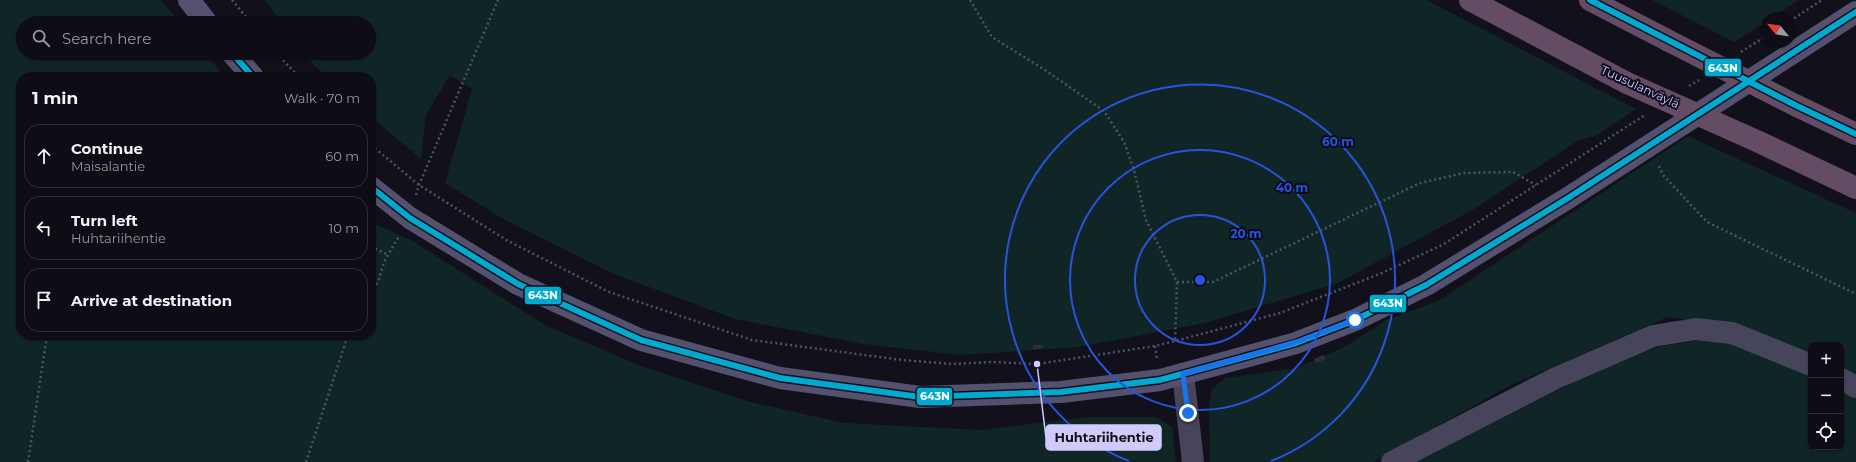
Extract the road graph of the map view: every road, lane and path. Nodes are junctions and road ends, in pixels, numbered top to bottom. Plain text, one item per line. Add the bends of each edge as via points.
1 (189, 0) edge
2 (232, 0) edge
3 (498, 0) edge
4 (970, 0) edge
5 (1470, 0) edge
6 (1590, 0) edge
7 (1822, 0) edge
8 (1856, 12) edge
9 (202, 16) edge
10 (245, 16) edge
11 (1796, 17) edge
12 (1760, 40) edge
13 (1740, 53) dead end
14 (238, 60) edge
15 (283, 60) edge
16 (249, 72) edge
17 (294, 72) edge
18 (1702, 78) dead end
19 (1682, 91) dead end
20 (1650, 112) dead end
21 (1631, 124) junction
22 (1856, 134) edge
23 (1650, 145) junction
24 (376, 149) edge
25 (419, 184) junction
26 (1536, 185) junction
27 (1856, 188) edge
28 (376, 191) edge
29 (410, 218) junction
30 (376, 249) edge
31 (388, 255) junction
32 (1177, 282) junction
33 (376, 285) edge
34 (1856, 294) edge
35 (46, 340) edge
36 (346, 340) edge
37 (1176, 340) junction
38 (1808, 364) edge
39 (1183, 374) junction
40 (1844, 381) edge
41 (1856, 387) edge
42 (28, 462) edge
43 (306, 462) edge
44 (1193, 462) edge
45 (1392, 462) edge

1 - 9 main road
2 - 10 path
3 - 25 path
4 - 32 path via 992,37 1104,111 1124,142 1134,170 1146,220
5 - 27 highway, Tuusulanväylä, bridge via 1627,83
6 - 22 highway, bridge
7 - 11 path
8 - 23 main road
12 - 13 path
14 - 16 main road
15 - 17 path
18 - 19 path
20 - 21 path
21 - 23 path
21 - 26 path
23 - 34 path via 1663,176 1707,222
23 - 39 main road via 1426,285 1355,320 1296,342
24 - 25 path
25 - 29 path
25 - 37 path via 508,241 609,292 752,340 952,364 1037,364 1155,346
26 - 32 path via 1513,172 1464,173 1420,183 1213,282
26 - 37 path via 1444,244 1382,273 1280,313
28 - 29 main road
29 - 31 path
29 - 39 main road via 518,284 641,340 780,378 920,397 1061,392 1160,380
30 - 31 path
31 - 33 path
32 - 37 path
35 - 42 path
36 - 43 path
38 - 45 street via 1732,333 1696,329 1653,336 1556,378
39 - 44 street
40 - 41 street

